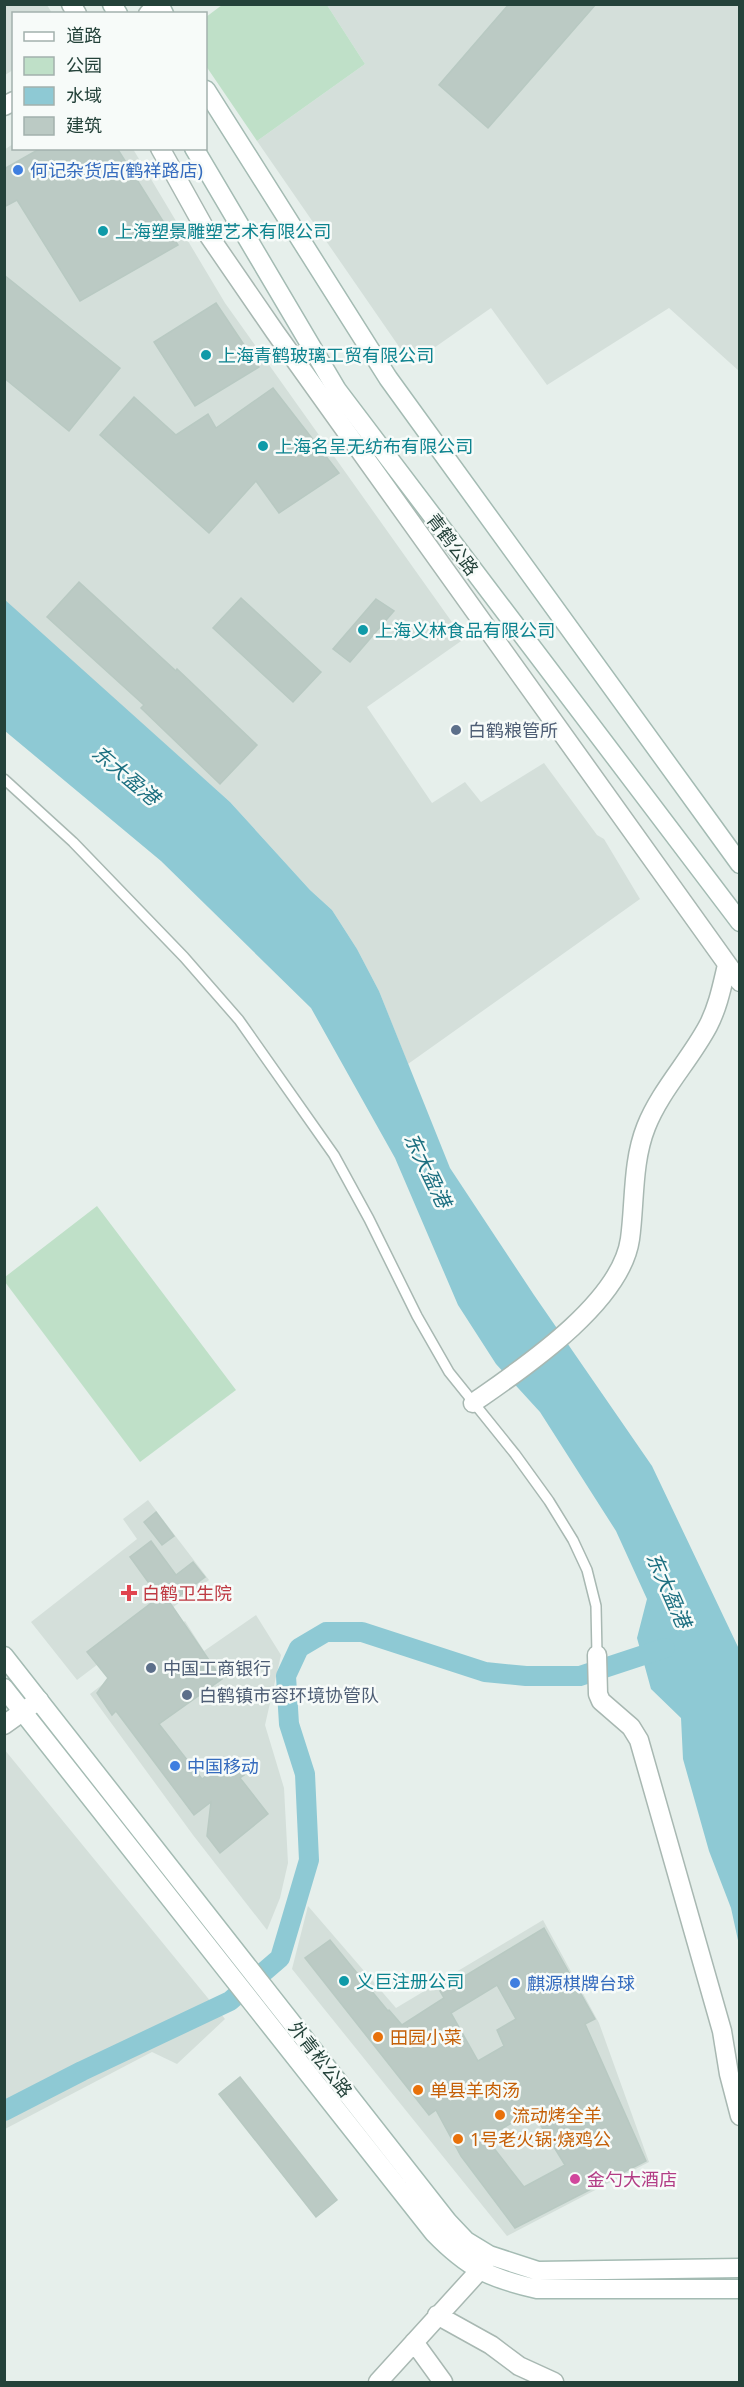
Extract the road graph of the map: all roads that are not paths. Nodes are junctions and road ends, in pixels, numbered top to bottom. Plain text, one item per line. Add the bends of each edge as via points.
1 (207, 92) edge
2 (161, 150) edge
3 (195, 150) edge
4 (4, 779) edge
5 (740, 864) edge
6 (740, 922) edge
7 (727, 966) junction
8 (740, 982) edge
9 (473, 1403) junction
10 (597, 1655) joint
11 (4, 1656) edge
12 (4, 1688) edge
13 (32, 1705) junction
14 (4, 1725) edge
15 (258, 1994) junction
16 (740, 2116) edge
17 (489, 2254) junction
18 (740, 2268) edge
19 (479, 2271) junction
20 (740, 2289) edge
21 (437, 2315) junction
22 (414, 2342) junction
23 (378, 2382) edge
24 (443, 2382) edge
25 (554, 2382) edge

1 - 5 main road via 388,378
2 - 7 main road via 209,236 275,332
3 - 6 main road, 青鹤公路 via 337,390
4 - 9 lane via 139,908 239,1020 334,1155 417,1316 449,1372
7 - 8 main road
7 - 9 main road via 708,1027 646,1127 624,1264 574,1326
9 - 10 lane via 515,1454 573,1540 587,1570 596,1606
10 - 16 main road via 598,1694 607,1707 632,1727 639,1740 722,2031
11 - 13 main road, 外青松公路
12 - 13 main road, 外青松公路
13 - 14 main road
13 - 15 main road, 外青松公路
15 - 17 main road, 外青松公路 via 448,2222 466,2241
15 - 19 main road, 外青松公路 via 434,2233 454,2254
17 - 18 main road, 外青松公路 via 538,2271
17 - 19 main road
19 - 20 main road, 外青松公路 via 537,2289
19 - 21 main road
21 - 22 main road
21 - 25 main road via 491,2345 519,2366
22 - 23 main road
22 - 24 main road

